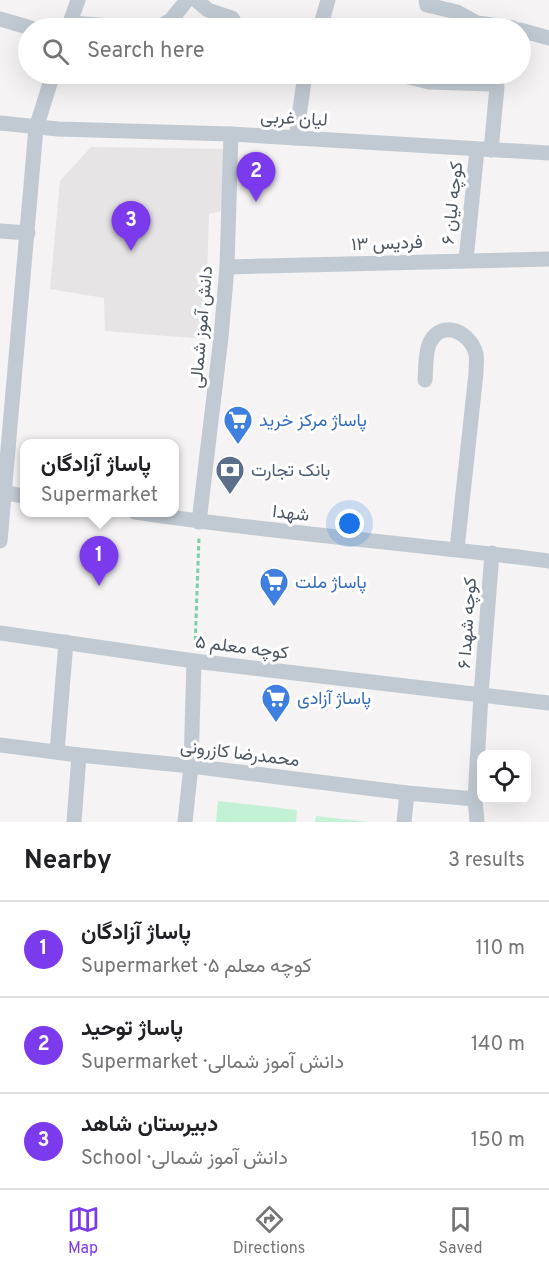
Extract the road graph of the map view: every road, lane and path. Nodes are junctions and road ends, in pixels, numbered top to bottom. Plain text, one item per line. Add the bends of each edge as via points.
1 (78, 0) edge
2 (328, 0) edge
3 (426, 0) edge
4 (196, 1) edge
5 (72, 18) edge
6 (174, 18) edge
7 (231, 18) edge
8 (323, 18) edge
9 (466, 18) edge
10 (0, 19) edge
11 (18, 24) edge
12 (531, 33) edge
13 (549, 38) edge
14 (50, 84) edge
15 (304, 84) edge
16 (491, 84) edge
17 (0, 123) edge
18 (36, 128) junction
19 (231, 134) junction
20 (296, 138) junction
21 (484, 150) junction
22 (549, 153) edge
23 (0, 231) edge
24 (28, 233) junction
25 (549, 259) edge
26 (466, 260) junction
27 (226, 267) junction
28 (425, 380) dead end
29 (2, 493) edge
30 (20, 495) edge
31 (164, 517) edge
32 (200, 522) junction
33 (0, 541) edge
34 (458, 549) junction
35 (492, 553) junction
36 (549, 561) edge
37 (0, 633) edge
38 (66, 642) junction
39 (194, 662) junction
40 (481, 695) junction
41 (549, 703) edge
42 (0, 745) edge
43 (57, 752) junction
44 (79, 755) junction
45 (191, 766) junction
46 (407, 794) junction
47 (475, 799) junction
48 (74, 822) edge
49 (185, 822) edge
50 (404, 822) edge
51 (477, 822) edge

1 - 5 street
2 - 8 street
3 - 9 street via 427,5
4 - 6 street
4 - 7 street
10 - 11 street
12 - 13 street
14 - 18 street
15 - 20 street
16 - 21 street, کوچه لیان ۶ via 498,87
17 - 18 street, لیان غربی
18 - 19 street, لیان غربی
18 - 24 street
19 - 20 street, لیان غربی
19 - 27 street, دانش آموز شمالی
20 - 21 street, لیان غربی
21 - 22 street, لیان غربی
21 - 26 street, کوچه لیان ۶
23 - 24 street
24 - 29 street
25 - 26 street, فردیس ۱۳
26 - 27 street, فردیس ۱۳
27 - 32 street, دانش آموز شمالی
28 - 34 street via 427,353 437,333 450,329 469,339 476,354 476,373
29 - 30 street
29 - 33 street
31 - 32 street, شهدا
32 - 34 street, شهدا
32 - 39 path
34 - 35 street, شهدا
35 - 36 street, شهدا
35 - 40 street, کوچه شهدا ۶
37 - 38 street, کوچه معلم ۵
38 - 39 street, کوچه معلم ۵
38 - 43 street
39 - 40 street, کوچه معلم ۵
39 - 45 street
40 - 41 street, کوچه معلم ۵
40 - 47 street, کوچه شهدا ۶
42 - 43 street, محمدرضا کازرونی
43 - 44 street, محمدرضا کازرونی
44 - 45 street, محمدرضا کازرونی
44 - 48 street
45 - 46 street, محمدرضا کازرونی
45 - 49 street
46 - 47 street, محمدرضا کازرونی
46 - 50 street
47 - 51 street, کوچه شهدا ۶

